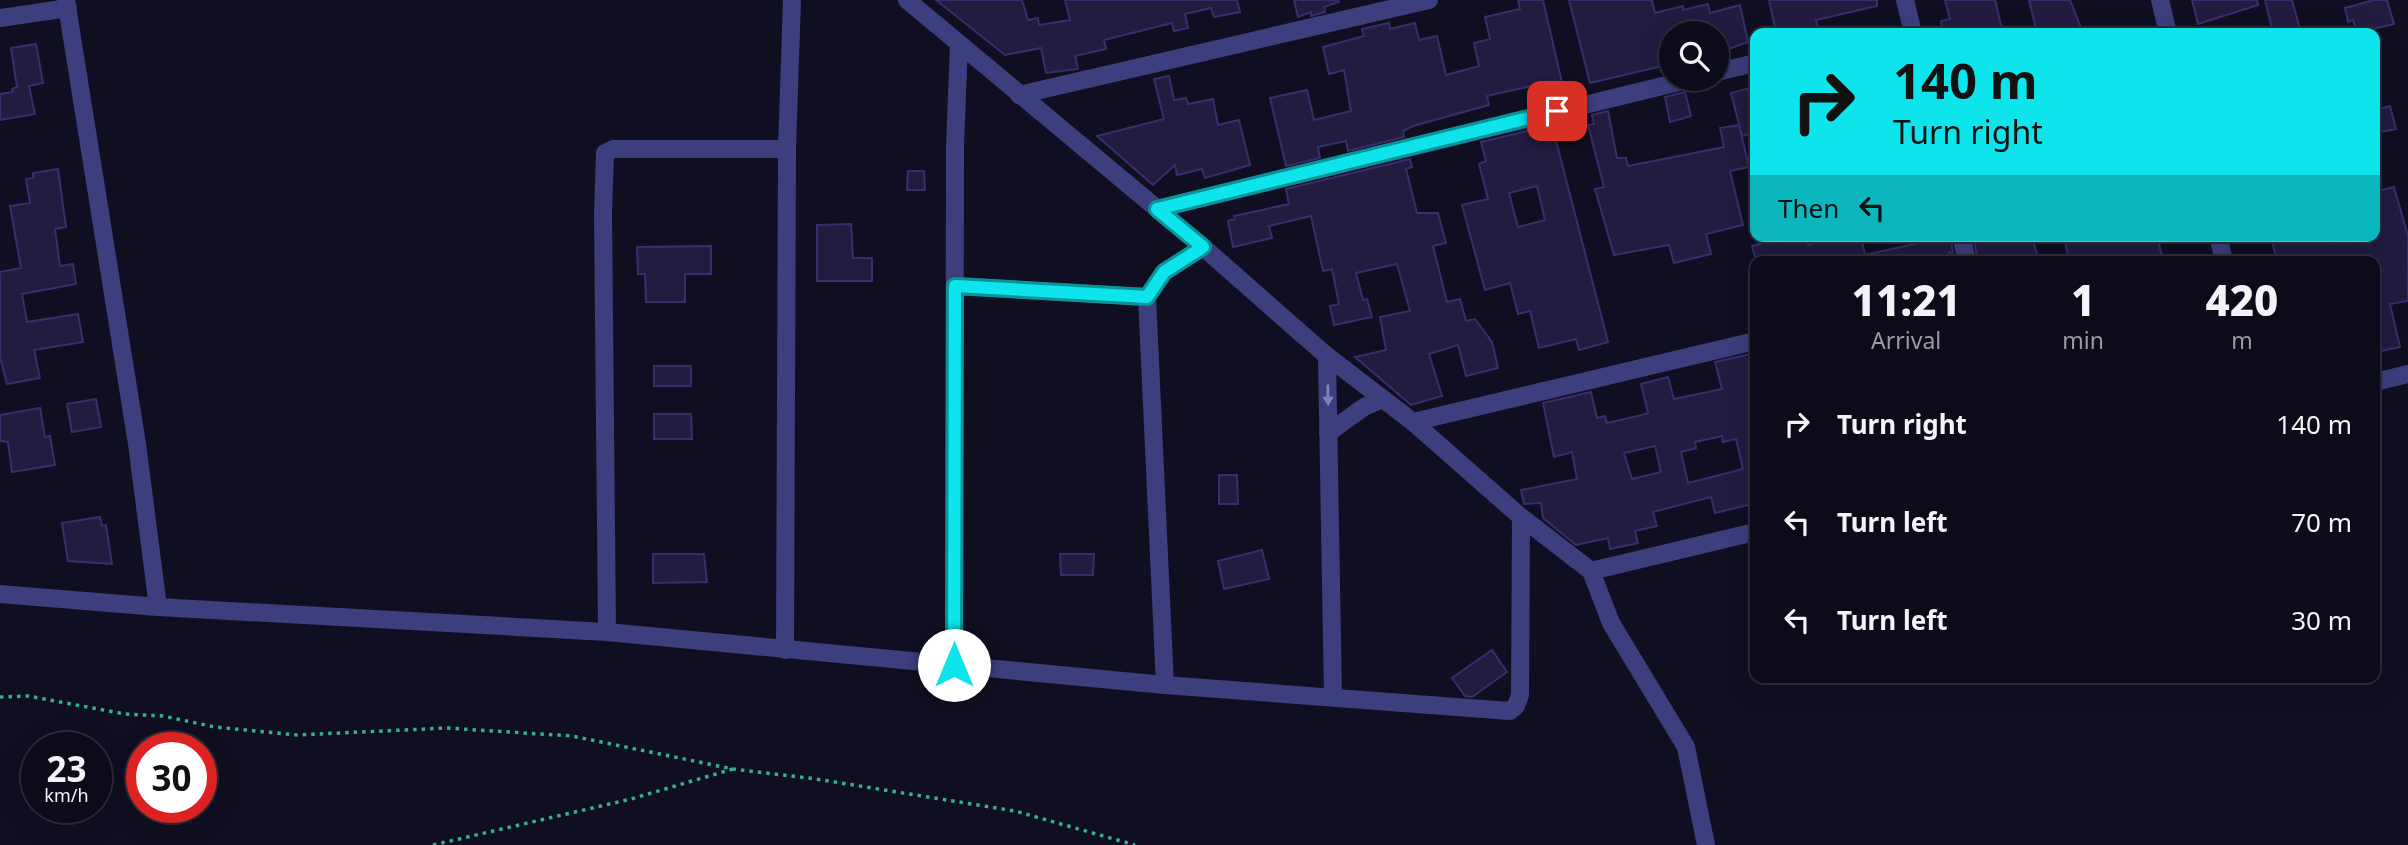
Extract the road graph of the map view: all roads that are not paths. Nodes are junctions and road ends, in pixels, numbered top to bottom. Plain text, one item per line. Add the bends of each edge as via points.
1 (792, 0) edge
2 (907, 0) edge
3 (1429, 0) edge
4 (1905, 0) edge
5 (2160, 0) edge
6 (67, 4) edge
7 (0, 18) edge
8 (1912, 28) edge
9 (2167, 28) edge
10 (959, 44) junction
11 (1750, 64) edge
12 (1729, 69) edge
13 (1659, 87) edge
14 (1019, 95) junction
15 (787, 149) junction
16 (1157, 209) junction
17 (1203, 247) junction
18 (955, 286) junction
19 (1147, 297) junction
20 (1750, 342) edge
21 (1327, 356) junction
22 (2408, 374) edge
23 (2380, 381) edge
24 (1382, 399) junction
25 (1413, 422) junction
26 (1328, 433) junction
27 (1521, 517) junction
28 (1750, 533) edge
29 (1591, 571) junction
30 (0, 594) edge
31 (158, 607) junction
32 (607, 632) junction
33 (785, 650) junction
34 (954, 665) junction
35 (1165, 685) junction
36 (1333, 697) junction
37 (1706, 845) edge

1 - 15 street
2 - 10 street
3 - 14 street
4 - 8 street
5 - 9 street
6 - 7 street
6 - 31 street via 137,444
10 - 14 street
10 - 18 street
11 - 12 street
13 - 16 street
14 - 16 street
15 - 32 street via 613,149 605,153
15 - 33 street
16 - 17 street
17 - 19 street via 1164,272
17 - 21 street
18 - 19 street
18 - 34 street
19 - 35 street
20 - 25 street
21 - 24 street
21 -> 26 street
22 - 23 street
24 - 25 street
24 - 26 street
25 - 27 street
26 - 36 street
27 - 29 street
27 - 36 street via 1520,695 1516,706 1510,711
28 - 29 street
29 - 37 street via 1611,623 1686,747
30 - 31 street
31 - 32 street
32 - 33 street
33 - 34 street
34 - 35 street
35 - 36 street

